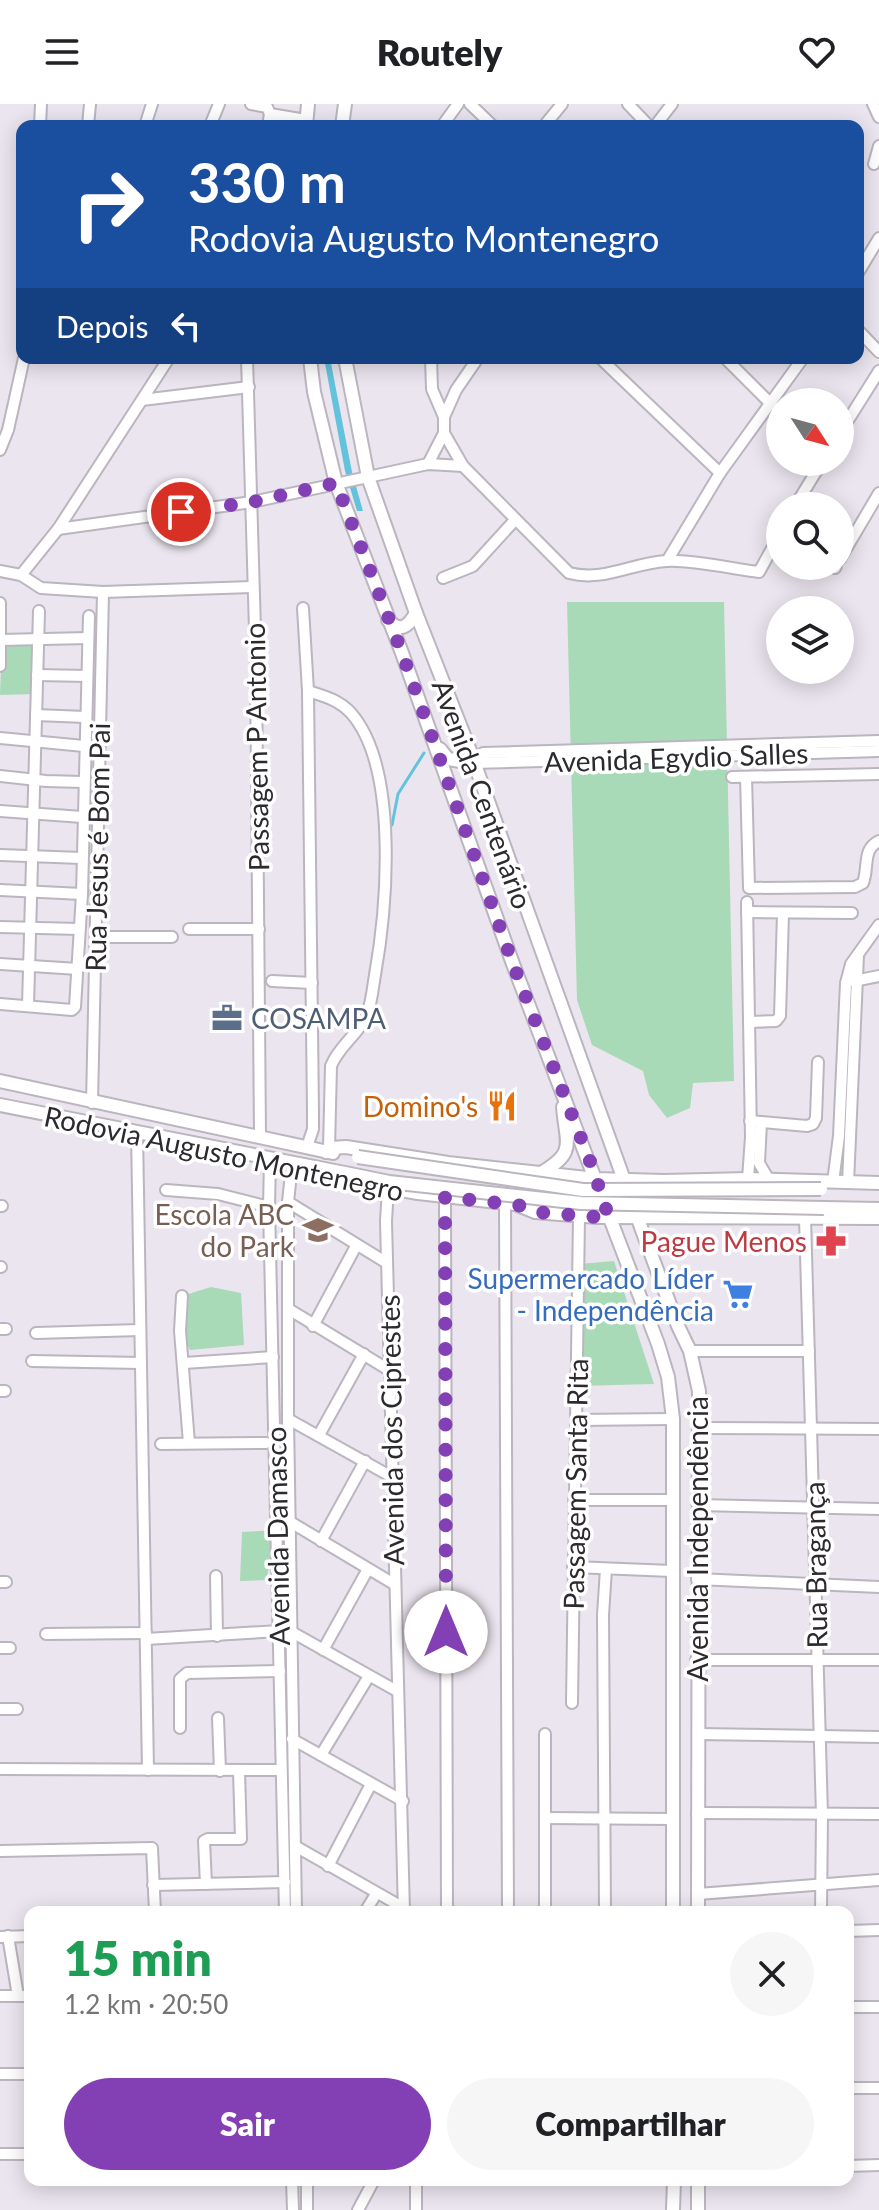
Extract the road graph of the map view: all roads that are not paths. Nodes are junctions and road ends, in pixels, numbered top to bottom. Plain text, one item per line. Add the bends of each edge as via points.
1 (251, 104) edge
2 (470, 104) edge
3 (562, 104) edge
4 (628, 104) edge
5 (672, 104) edge
6 (873, 104) edge
7 (270, 114) junction
8 (879, 117) edge
9 (269, 120) edge
10 (294, 120) edge
11 (487, 120) edge
12 (549, 120) edge
13 (643, 120) edge
14 (660, 120) edge
15 (879, 146) edge
16 (874, 164) dead end
17 (879, 238) edge
18 (864, 263) edge
19 (864, 336) edge
20 (879, 352) edge
21 (23, 364) edge
22 (165, 364) edge
23 (247, 364) edge
24 (311, 364) edge
25 (346, 364) edge
26 (431, 364) edge
27 (474, 364) edge
28 (606, 364) edge
29 (731, 364) edge
30 (799, 364) edge
31 (879, 371) edge
32 (249, 387) junction
33 (783, 388) edge
34 (766, 399) edge
35 (142, 400) junction
36 (854, 411) edge
37 (766, 413) edge
38 (444, 417) junction
39 (444, 433) junction
40 (0, 450) edge
41 (428, 464) junction
42 (463, 466) junction
43 (720, 473) junction
44 (365, 477) junction
45 (338, 483) junction
46 (879, 493) edge
47 (252, 502) junction
48 (515, 520) junction
49 (58, 529) junction
50 (854, 535) edge
51 (766, 559) edge
52 (667, 561) junction
53 (0, 571) edge
54 (21, 575) junction
55 (443, 578) dead end
56 (252, 587) junction
57 (103, 592) junction
58 (0, 603) edge
59 (303, 608) dead end
60 (39, 611) dead end
61 (416, 613) junction
62 (89, 616) dead end
63 (388, 620) junction
64 (38, 638) junction
65 (88, 638) junction
66 (1, 640) edge
67 (426, 643) junction
68 (402, 653) junction
69 (0, 666) edge
70 (37, 675) junction
71 (87, 676) junction
72 (308, 691) junction
73 (36, 715) junction
74 (85, 717) junction
75 (428, 724) junction
76 (0, 738) edge
77 (879, 741) edge
78 (35, 742) junction
79 (84, 746) junction
80 (469, 748) junction
81 (879, 751) edge
82 (483, 753) joint
83 (473, 763) junction
84 (879, 774) edge
85 (0, 776) edge
86 (732, 777) dead end
87 (746, 777) junction
88 (34, 780) junction
89 (83, 782) junction
90 (0, 811) edge
91 (34, 814) junction
92 (82, 817) junction
93 (879, 841) edge
94 (0, 855) edge
95 (32, 857) junction
96 (82, 858) junction
97 (0, 890) edge
98 (31, 892) junction
99 (82, 894) junction
100 (783, 913) junction
101 (852, 913) dead end
102 (879, 925) edge
103 (0, 927) edge
104 (79, 929) junction
105 (189, 929) dead end
106 (259, 929) junction
107 (30, 930) junction
108 (96, 937) junction
109 (172, 937) dead end
110 (0, 964) edge
111 (30, 965) junction
112 (78, 969) junction
113 (879, 976) edge
114 (272, 981) dead end
115 (851, 982) junction
116 (312, 983) junction
117 (0, 1004) edge
118 (28, 1006) junction
119 (749, 1022) junction
120 (818, 1062) dead end
121 (313, 1064) junction
122 (331, 1066) junction
123 (0, 1081) edge
124 (562, 1092) junction
125 (92, 1103) junction
126 (0, 1105) edge
127 (756, 1122) junction
128 (313, 1129) junction
129 (331, 1130) junction
130 (137, 1134) junction
131 (260, 1135) junction
132 (307, 1147) junction
133 (327, 1150) junction
134 (616, 1154) junction
135 (270, 1160) junction
136 (754, 1163) junction
137 (292, 1164) junction
138 (308, 1167) junction
139 (546, 1174) junction
140 (596, 1179) junction
141 (626, 1179) junction
142 (748, 1179) junction
143 (647, 1180) junction
144 (769, 1180) junction
145 (664, 1181) junction
146 (833, 1182) junction
147 (848, 1183) junction
148 (879, 1186) edge
149 (388, 1188) junction
150 (166, 1190) dead end
151 (445, 1197) junction
152 (288, 1202) junction
153 (512, 1204) junction
154 (269, 1207) junction
155 (879, 1209) edge
156 (579, 1217) junction
157 (674, 1217) junction
158 (609, 1218) junction
159 (638, 1218) junction
160 (805, 1218) junction
161 (879, 1218) edge
162 (356, 1246) junction
163 (387, 1263) junction
164 (182, 1296) dead end
165 (290, 1310) junction
166 (313, 1326) junction
167 (140, 1330) junction
168 (36, 1333) dead end
169 (690, 1351) junction
170 (809, 1351) junction
171 (364, 1354) junction
172 (273, 1357) junction
173 (32, 1361) dead end
174 (141, 1363) junction
175 (184, 1363) junction
176 (389, 1370) junction
177 (288, 1419) junction
178 (673, 1419) junction
179 (576, 1420) junction
180 (699, 1428) junction
181 (879, 1429) edge
182 (811, 1430) junction
183 (319, 1435) junction
184 (189, 1443) junction
185 (266, 1443) dead end
186 (161, 1444) dead end
187 (365, 1461) junction
188 (392, 1477) junction
189 (574, 1500) junction
190 (673, 1500) junction
191 (698, 1505) junction
192 (813, 1507) junction
193 (879, 1509) edge
194 (292, 1523) junction
195 (321, 1541) junction
196 (573, 1567) junction
197 (368, 1569) junction
198 (606, 1569) junction
199 (672, 1571) junction
200 (216, 1576) dead end
201 (697, 1579) junction
202 (394, 1584) junction
203 (815, 1584) junction
204 (879, 1587) edge
205 (284, 1631) junction
206 (46, 1634) dead end
207 (146, 1636) junction
208 (217, 1636) junction
209 (323, 1650) junction
210 (696, 1660) junction
211 (879, 1660) edge
212 (817, 1661) junction
213 (280, 1671) junction
214 (369, 1676) junction
215 (397, 1691) junction
216 (572, 1703) dead end
217 (0, 1709) edge
218 (17, 1709) dead end
219 (218, 1718) dead end
220 (180, 1728) dead end
221 (545, 1734) dead end
222 (698, 1734) junction
223 (819, 1737) junction
224 (879, 1737) edge
225 (292, 1739) junction
226 (321, 1755) junction
227 (0, 1769) edge
228 (148, 1770) junction
229 (281, 1770) junction
230 (220, 1771) junction
231 (239, 1771) junction
232 (371, 1784) junction
233 (403, 1801) junction
234 (697, 1813) junction
235 (879, 1814) edge
236 (822, 1815) junction
237 (545, 1818) junction
238 (603, 1818) junction
239 (673, 1819) junction
240 (295, 1846) junction
241 (0, 1851) edge
242 (328, 1866) junction
243 (879, 1880) edge
244 (285, 1882) junction
245 (206, 1884) junction
246 (153, 1885) junction
247 (823, 1886) junction
248 (376, 1894) junction
249 (698, 1894) junction
250 (155, 1906) edge
251 (285, 1906) edge
252 (296, 1906) edge
253 (369, 1906) edge
254 (397, 1906) edge
255 (404, 1906) edge
256 (447, 1906) edge
257 (508, 1906) edge
258 (545, 1906) edge
259 (605, 1906) edge
260 (673, 1906) edge
261 (698, 1906) edge
262 (821, 1906) edge
263 (879, 1930) edge
264 (854, 1931) edge
265 (4, 1936) edge
266 (0, 1996) edge
267 (24, 1996) edge
268 (854, 2007) edge
269 (879, 2007) edge
270 (0, 2074) edge
271 (24, 2074) edge
272 (854, 2088) edge
273 (879, 2088) edge
274 (0, 2154) edge
275 (24, 2154) edge
276 (879, 2165) edge
277 (854, 2166) edge
278 (292, 2186) edge
279 (307, 2186) edge
280 (371, 2186) edge
281 (416, 2186) edge
282 (674, 2186) edge
283 (698, 2186) edge
284 (293, 2210) edge
285 (307, 2210) edge
286 (358, 2210) edge
287 (416, 2210) edge
288 (673, 2210) edge
289 (698, 2210) edge

1 - 7 street via 267,107
2 - 11 street
3 - 12 street
4 - 13 street
5 - 14 street
6 - 8 street
7 - 9 street
7 - 10 street
15 - 16 street
17 - 18 street
19 - 20 street
21 - 40 street
22 - 35 street
23 - 32 street, Passagem P Antonio
24 - 45 main road, Avenida Centenário
25 - 44 main road, Avenida Centenário
26 - 38 street via 432,389
27 - 38 street
28 - 43 street
29 - 34 street
30 - 33 street
31 - 36 street
32 - 35 street
32 - 47 street, Passagem P Antonio
35 - 49 street
37 - 43 street
38 - 39 street
39 - 41 street
39 - 42 street
41 - 42 street
41 - 44 street
42 - 48 street
43 - 52 street
44 - 45 street
44 - 61 main road, Avenida Centenário
45 - 47 street
45 - 63 main road, Avenida Centenário
46 - 50 street
47 - 49 street
47 - 56 street, Passagem P Antonio
48 - 52 street via 569,573 600,576
48 - 55 street via 473,566
49 - 54 street
51 - 52 street via 759,572
53 - 54 street
54 - 57 street via 41,588
56 - 57 street
56 - 106 street, Passagem P Antonio
57 - 108 street, Rua Jesus é Bom Pai
58 - 66 street
59 - 72 street
60 - 64 street
61 - 63 main road via 401,628
61 - 67 main road, Avenida Centenário
62 - 65 street
63 - 68 main road, Avenida Centenário
64 - 65 street
64 - 66 street
64 - 70 street
65 - 71 street
66 - 69 street
67 - 68 main road via 406,639
67 - 80 main road, Avenida Centenário
68 - 75 main road, Avenida Centenário
70 - 71 street
70 - 73 street
71 - 74 street
72 - 116 street
72 - 122 street via 334,699 359,723 377,765 381,800 384,922 368,1011
73 - 74 street
73 - 78 street
74 - 79 street
75 - 83 main road via 442,755
75 - 124 main road, Avenida Centenário
76 - 78 street
77 - 82 street, Avenida Egydio Salles
78 - 79 street
78 - 88 street
79 - 89 street
80 - 82 main road
80 - 83 main road, Avenida Centenário
81 - 83 street, Avenida Egydio Salles
83 - 134 main road, Avenida Centenário
84 - 87 street
85 - 88 street
86 - 87 street
87 - 93 street via 749,888 855,887 866,876 867,851
88 - 89 street
88 - 91 street
89 - 92 street
90 - 91 street
91 - 92 street
91 - 95 street
92 - 96 street
94 - 95 street
95 - 96 street
95 - 98 street
96 - 99 street
97 - 98 street
98 - 99 street
98 - 107 street
99 - 104 street
100 - 101 street
100 - 119 street via 780,1016 776,1021
100 - 119 street via 747,907
102 - 115 street via 851,964
103 - 107 street
104 - 107 street
104 - 112 street
105 - 106 street
106 - 131 street, Passagem P Antonio
107 - 111 street
108 - 109 street
108 - 125 street, Rua Jesus é Bom Pai
110 - 111 street
111 - 112 street
111 - 118 street
112 - 118 street via 74,1009
113 - 115 street
114 - 116 street
115 - 146 street
115 - 147 street
116 - 121 street
117 - 118 street
119 - 127 street
120 - 127 street via 813,1124
121 - 122 street
121 - 128 street
122 - 129 street
123 - 125 main road, Rodovia Augusto Montenegro
124 - 139 main road via 569,1145
124 - 140 main road, Avenida Centenário
125 - 131 main road, Rodovia Augusto Montenegro
126 - 130 main road, Rodovia Augusto Montenegro
127 - 136 street
128 - 129 street
128 - 132 street
129 - 133 street
130 - 135 main road, Rodovia Augusto Montenegro
130 - 167 street
131 - 132 main road, Rodovia Augusto Montenegro
132 - 133 main road, Rodovia Augusto Montenegro
133 - 139 main road, Rodovia Augusto Montenegro via 346,1147
133 - 148 main road, bridge via 583,1190
134 - 141 main road, Avenida Centenário
134 - 143 main road
135 - 137 main road, Rodovia Augusto Montenegro
135 - 154 street, Avenida Damasco
136 - 142 street
136 - 144 street
137 - 138 main road, Rodovia Augusto Montenegro
137 - 152 street, Avenida Damasco
138 - 149 main road, Rodovia Augusto Montenegro via 322,1176
138 - 155 main road, bridge via 389,1182 581,1203
139 - 140 main road, Rodovia Augusto Montenegro
139 - 153 main road via 589,1187 592,1204 583,1212
140 - 141 main road, Rodovia Augusto Montenegro
140 - 158 main road, Avenida Centenário
141 - 143 main road, Rodovia Augusto Montenegro
141 - 159 main road, Avenida Independência
142 - 144 main road, Rodovia Augusto Montenegro
142 - 145 main road, Rodovia Augusto Montenegro
143 - 145 main road, Rodovia Augusto Montenegro
144 - 146 main road, Rodovia Augusto Montenegro
145 - 157 main road via 649,1185 646,1202 654,1212
146 - 147 main road, Rodovia Augusto Montenegro
147 - 148 main road, Rodovia Augusto Montenegro
149 - 151 main road, Rodovia Augusto Montenegro
149 - 163 street, Avenida dos Ciprestes
150 - 154 street via 218,1194
151 - 153 main road, Rodovia Augusto Montenegro
151 - 256 street
152 - 162 street
152 - 165 street, Avenida Damasco
153 - 156 main road, Rodovia Augusto Montenegro
153 - 257 street
154 - 172 street, Avenida Damasco
156 - 158 main road, Rodovia Augusto Montenegro
156 - 179 street, Passagem Santa Rita
157 - 159 main road, Rodovia Augusto Montenegro
157 - 160 main road, Rodovia Augusto Montenegro
158 - 159 main road, Rodovia Augusto Montenegro
158 - 178 main road, Avenida Independência via 668,1377
159 - 169 main road, Avenida Independência
160 - 161 main road, Rodovia Augusto Montenegro
160 - 170 street, Rua Bragança
162 - 163 street
162 - 166 street
163 - 176 street, Avenida dos Ciprestes
164 - 175 street
165 - 166 street
165 - 177 street, Avenida Damasco
166 - 171 street
167 - 168 street
167 - 174 street
169 - 170 street
169 - 180 main road, Avenida Independência via 699,1391
170 - 182 street, Rua Bragança
171 - 176 street
171 - 183 street
172 - 175 street
172 - 205 street, Avenida Damasco
173 - 174 street
174 - 207 street
175 - 184 street
176 - 188 street, Avenida dos Ciprestes
177 - 183 street
177 - 194 street, Avenida Damasco
178 - 179 street
178 - 190 main road, Avenida Independência
179 - 189 street, Passagem Santa Rita
180 - 182 street
180 - 191 main road, Avenida Independência
181 - 182 street
182 - 192 street, Rua Bragança
183 - 187 street
184 - 185 street
184 - 186 street
187 - 188 street
187 - 195 street
188 - 202 street, Avenida dos Ciprestes
189 - 190 street
189 - 196 street, Passagem Santa Rita
190 - 199 main road, Avenida Independência
191 - 192 street
191 - 201 main road, Avenida Independência
192 - 193 street
192 - 203 street, Rua Bragança
194 - 195 street
194 - 205 street, Avenida Damasco
195 - 197 street
196 - 198 street
196 - 216 street, Passagem Santa Rita
197 - 202 street
197 - 209 street
198 - 199 street
198 - 238 street
199 - 239 main road, Avenida Independência
200 - 208 street
201 - 203 street
201 - 210 main road, Avenida Independência
202 - 215 street, Avenida dos Ciprestes
203 - 204 street
203 - 212 street, Rua Bragança
205 - 208 street
205 - 209 street
205 - 213 street, Avenida Damasco
205 - 225 street, Avenida Damasco
206 - 207 street
207 - 208 street
207 - 228 street
209 - 214 street
210 - 212 street
210 - 222 main road, Avenida Independência
211 - 212 street
212 - 223 street, Rua Bragança
213 - 220 street via 187,1673 180,1679
213 - 229 street, Avenida Damasco
214 - 215 street
214 - 226 street
215 - 233 street, Avenida dos Ciprestes
217 - 218 street
219 - 230 street
221 - 237 street
222 - 223 street
222 - 234 main road, Avenida Independência
223 - 224 street
223 - 236 street, Rua Bragança
225 - 226 street
225 - 240 street, Avenida Damasco
226 - 232 street
227 - 228 street
228 - 230 street
229 - 231 street
229 - 244 street, Avenida Damasco
230 - 231 street
231 - 245 street via 241,1839 204,1841
232 - 233 street
232 - 242 street
233 - 255 street, Avenida dos Ciprestes
234 - 236 street
234 - 249 main road, Avenida Independência
235 - 236 street
236 - 247 street, Rua Bragança
237 - 238 street
237 - 258 street
238 - 239 street
238 - 259 street
239 - 260 main road, Avenida Independência
240 - 242 street
240 - 252 street, Avenida Damasco
241 - 246 street via 152,1848
242 - 248 street
243 - 247 street
244 - 245 street
244 - 251 street, Avenida Damasco
245 - 246 street
246 - 250 street
247 - 249 street
247 - 262 street, Rua Bragança
248 - 253 street
248 - 254 street
249 - 261 main road, Avenida Independência
263 - 264 street
265 - 267 street
266 - 267 street
268 - 269 street
270 - 271 street
272 - 273 street
274 - 275 street
276 - 277 street
278 - 284 street
279 - 285 street
280 - 286 street
281 - 287 street
282 - 288 main road
283 - 289 main road

